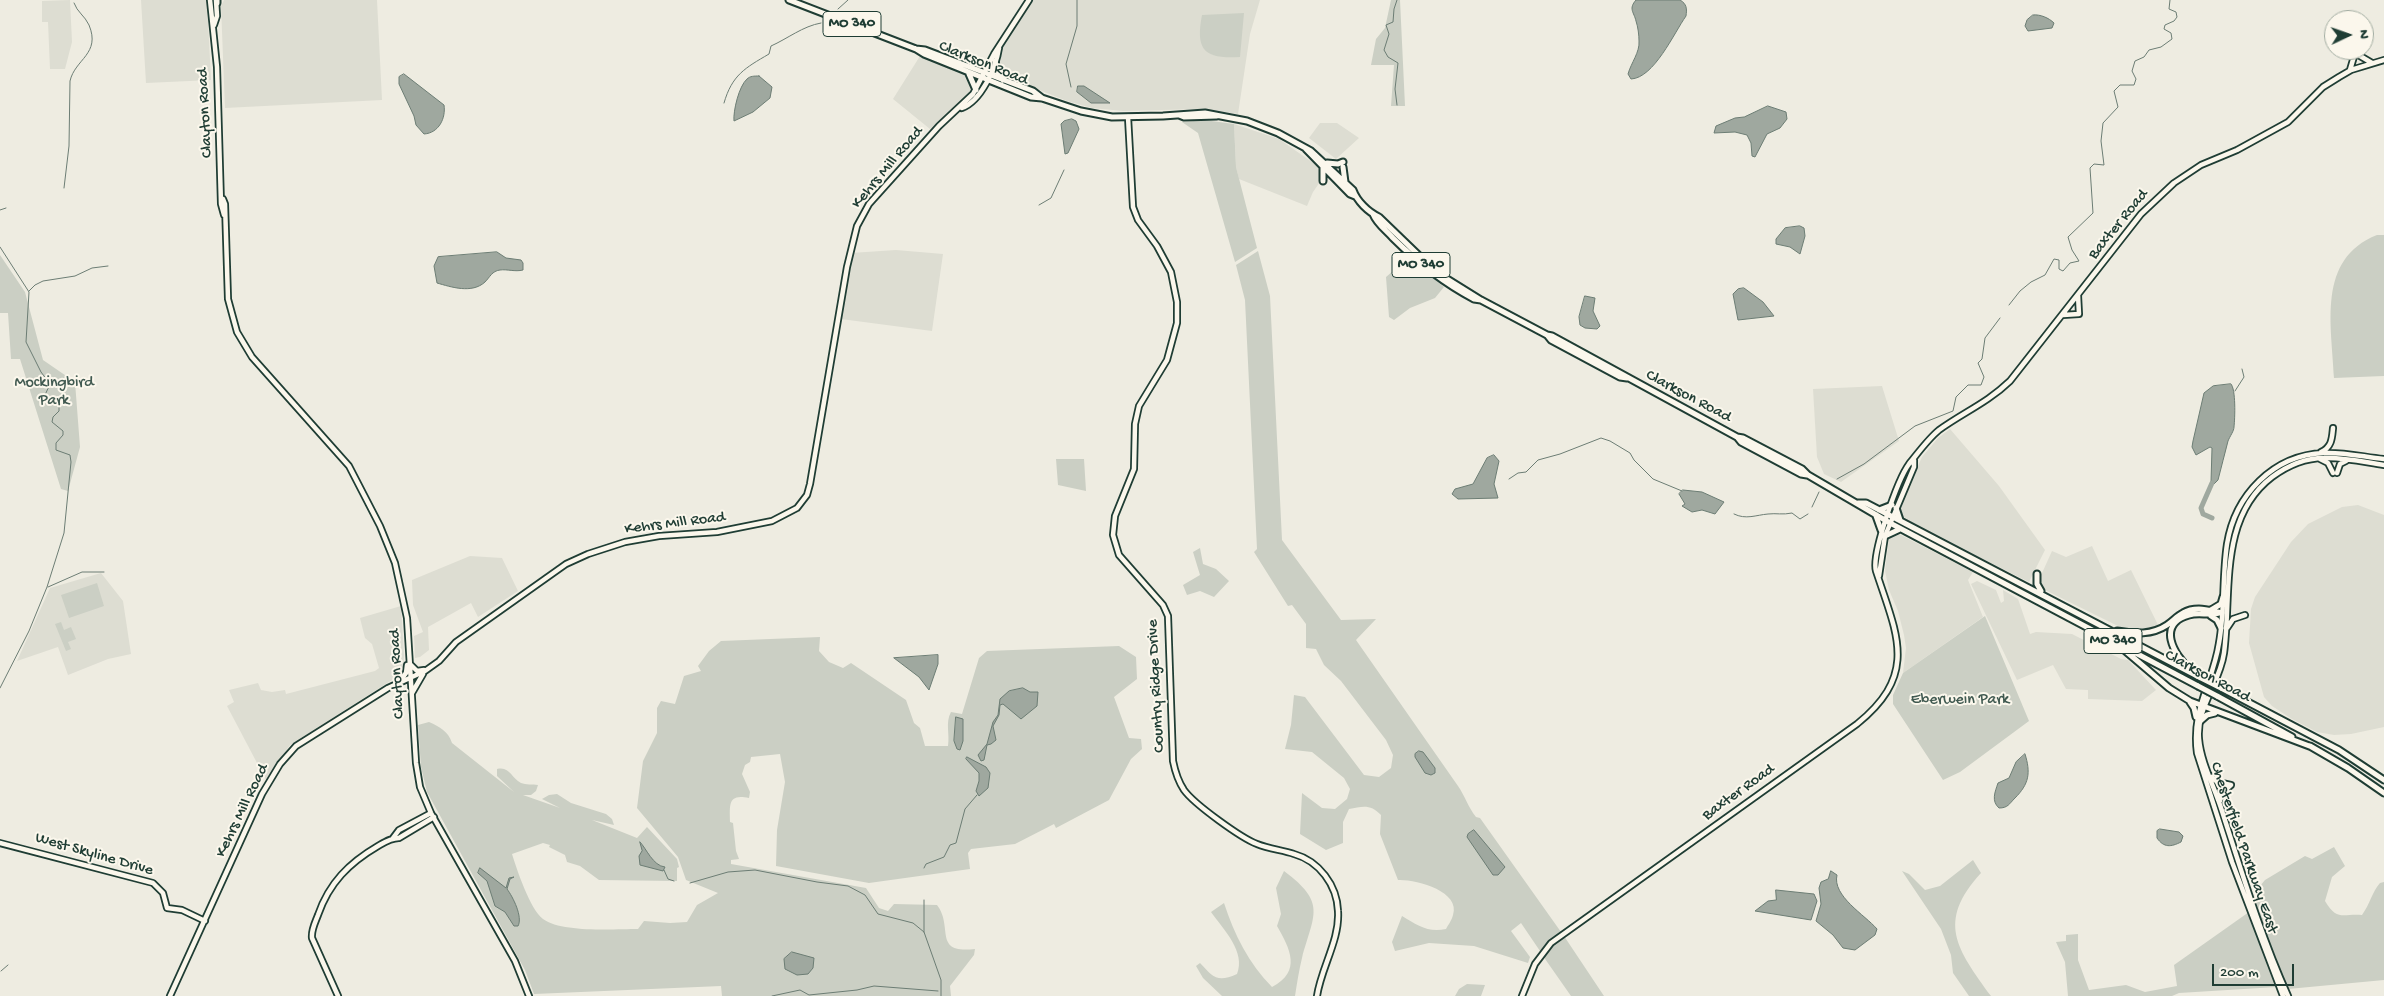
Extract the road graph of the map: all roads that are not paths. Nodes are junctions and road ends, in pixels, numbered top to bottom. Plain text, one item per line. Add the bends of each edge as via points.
1 (210, 0) edge
2 (788, 0) edge
3 (1029, 0) edge
4 (217, 1) edge
5 (214, 25) junction
6 (999, 48) junction
7 (916, 49) junction
8 (2384, 60) edge
9 (995, 61) junction
10 (2372, 62) junction
11 (2350, 70) junction
12 (969, 73) junction
13 (986, 77) junction
14 (1004, 80) junction
15 (976, 90) junction
16 (1042, 98) junction
17 (960, 108) junction
18 (1128, 117) junction
19 (1325, 165) junction
20 (1323, 181) dead end
21 (1345, 182) junction
22 (1356, 196) junction
23 (2078, 295) junction
24 (2062, 316) junction
25 (2333, 428) dead end
26 (1736, 437) junction
27 (2316, 456) junction
28 (1782, 458) junction
29 (1774, 459) junction
30 (2348, 460) junction
31 (2384, 460) edge
32 (2384, 465) edge
33 (1808, 475) junction
34 (1858, 503) junction
35 (1894, 507) junction
36 (1879, 510) junction
37 (1876, 516) junction
38 (1890, 516) junction
39 (1887, 522) junction
40 (1902, 522) junction
41 (1900, 529) junction
42 (1881, 530) junction
43 (1885, 536) junction
44 (2037, 574) dead end
45 (1879, 576) junction
46 (2042, 593) junction
47 (2223, 597) junction
48 (2209, 612) junction
49 (2222, 613) junction
50 (2245, 615) dead end
51 (2224, 629) junction
52 (2112, 630) junction
53 (2109, 639) junction
54 (410, 662) junction
55 (425, 671) junction
56 (2199, 677) junction
57 (411, 679) junction
58 (398, 684) junction
59 (412, 694) junction
60 (2188, 700) junction
61 (2202, 706) junction
62 (2218, 713) junction
63 (2198, 720) junction
64 (2312, 748) junction
65 (2210, 775) junction
66 (2384, 780) edge
67 (2384, 792) edge
68 (2220, 804) junction
69 (432, 815) junction
70 (0, 843) edge
71 (205, 921) junction
72 (170, 996) edge
73 (338, 996) edge
74 (529, 996) edge
75 (1317, 996) edge
76 (1522, 996) edge
77 (2283, 996) edge
78 (2288, 996) edge

1 - 5 main road, Clayton Road
2 - 7 main road, Clarkson Road / MO 340
3 - 6 main road, Kehrs Mill Road
4 - 5 main road, Clayton Road
5 - 54 main road, Clayton Road via 230,310 237,332 251,354 343,458 360,483 398,569 407,618
6 - 9 main road, Kehrs Mill Road
6 - 13 main road, Kehrs Mill Road
7 - 12 main road, Clarkson Road / MO 340
7 - 13 main road, Clarkson Road / MO 340
8 - 10 main road, Baxter Road
9 - 13 main road, Kehrs Mill Road
9 - 14 main road
10 - 11 main road, Baxter Road
10 - 11 main road via 2355,53
11 - 23 main road, Baxter Road via 2323,87 2288,122 2237,150 2201,165 2162,193 2141,214
12 - 13 main road, Clarkson Road / MO 340
12 - 15 main road
13 - 14 main road, Clarkson Road / MO 340
13 - 15 main road, Kehrs Mill Road
13 - 16 main road, Clarkson Road / MO 340 via 1031,97
13 - 17 main road, Kehrs Mill Road via 973,100
14 - 16 main road, Clarkson Road / MO 340
15 - 17 main road, Kehrs Mill Road
16 - 18 main road, Clarkson Road / MO 340 via 1088,113
17 - 55 main road, Kehrs Mill Road via 896,173 869,204 857,226 838,313 810,484 797,508 781,518 761,524 717,532 644,538 580,557 478,625
18 - 19 main road, Clarkson Road / MO 340 via 1205,112 1247,121 1305,149
18 - 75 main road, Country Ridge Drive via 1133,207 1167,264 1175,289 1178,317 1167,360 1139,406 1135,465 1114,516 1113,539 1122,559 1166,612 1173,761 1184,790 1250,841 1297,854 1311,862 1332,887 1338,924
19 - 20 main road
19 - 21 main road, Clarkson Road / MO 340
19 - 21 main road via 1343,164
19 - 22 main road, Clarkson Road / MO 340 via 1350,194
21 - 22 main road, Clarkson Road / MO 340
22 - 26 main road, Clarkson Road / MO 340 via 1429,267 1481,300
23 - 24 main road, Baxter Road
23 - 24 main road via 2079,314
24 - 35 main road, Baxter Road via 2005,386 1985,403 1939,430 1924,446 1910,464
25 - 27 main road via 2330,445
26 - 28 main road, Clarkson Road / MO 340
26 - 29 main road, Clarkson Road / MO 340
27 - 30 main road
27 - 30 main road via 2328,463 2335,473 2340,464
27 - 31 main road via 2344,454
27 - 47 main road via 2297,457 2271,470 2243,499 2227,544
27 - 51 main road via 2280,471 2261,485 2243,510 2232,544
28 - 29 main road
28 - 33 main road, Clarkson Road / MO 340
29 - 33 main road, Clarkson Road / MO 340
30 - 32 main road
33 - 34 main road, Clarkson Road / MO 340
34 - 36 main road, Clarkson Road / MO 340 via 1866,503
34 - 37 main road, Clarkson Road / MO 340
35 - 36 main road
35 - 38 main road, Baxter Road
35 - 40 main road
36 - 38 main road, Clarkson Road / MO 340
37 - 39 main road, Clarkson Road / MO 340
37 - 42 main road
38 - 39 main road, Baxter Road
38 - 40 main road, Clarkson Road / MO 340
39 - 41 main road, Clarkson Road / MO 340
39 - 42 main road, Baxter Road
39 - 43 main road, Baxter Road
40 - 46 main road, Clarkson Road / MO 340
41 - 43 main road
41 - 53 main road, Clarkson Road / MO 340
42 - 45 main road, Baxter Road via 1876,564
43 - 45 main road, Baxter Road
44 - 46 main road via 2036,584
45 - 76 main road, Baxter Road via 1898,644 1894,676 1876,708 1551,943 1535,964
46 - 52 main road, Clarkson Road / MO 340
47 - 48 main road via 2218,607
47 - 49 main road
48 - 49 main road
48 - 51 main road
48 - 52 main road via 2196,609 2182,613 2166,626 2146,633
48 - 56 main road via 2184,617 2176,622 2170,635 2176,656
49 - 51 main road
50 - 51 main road via 2234,619
51 - 61 main road, Chesterfield Parkway East
52 - 56 main road, Clarkson Road / MO 340
53 - 60 main road
53 - 64 main road, Clarkson Road / MO 340, bridge
54 - 55 main road via 416,671
54 - 57 main road, Clayton Road
54 - 58 main road
55 - 57 main road, Kehrs Mill Road
55 - 59 main road
56 - 66 main road, Clarkson Road / MO 340, bridge via 2339,750
57 - 58 main road, Kehrs Mill Road
57 - 59 main road, Clayton Road
58 - 59 main road via 407,686
58 - 71 main road, Kehrs Mill Road via 296,746 284,758 262,794
59 - 69 main road, Clayton Road via 417,776
60 - 61 main road
60 - 63 main road
61 - 62 main road
61 - 63 main road, Chesterfield Parkway East
62 - 63 main road via 2207,714
62 - 64 main road
63 - 65 main road, Chesterfield Parkway East via 2198,739
63 - 77 main road, Chesterfield Parkway East via 2194,737 2196,752 2232,862
64 - 67 main road, Clarkson Road / MO 340
65 - 68 main road, Chesterfield Parkway East
65 - 68 main road via 2217,782 2231,785 2222,792
68 - 78 main road, Chesterfield Parkway East via 2234,852
69 - 73 main road via 399,830 393,838 352,863 328,891 312,930 312,943
69 - 74 main road, Clayton Road via 515,961
70 - 71 main road, West Skyline Drive via 153,883 163,893 168,908 182,910
71 - 72 main road, Kehrs Mill Road

